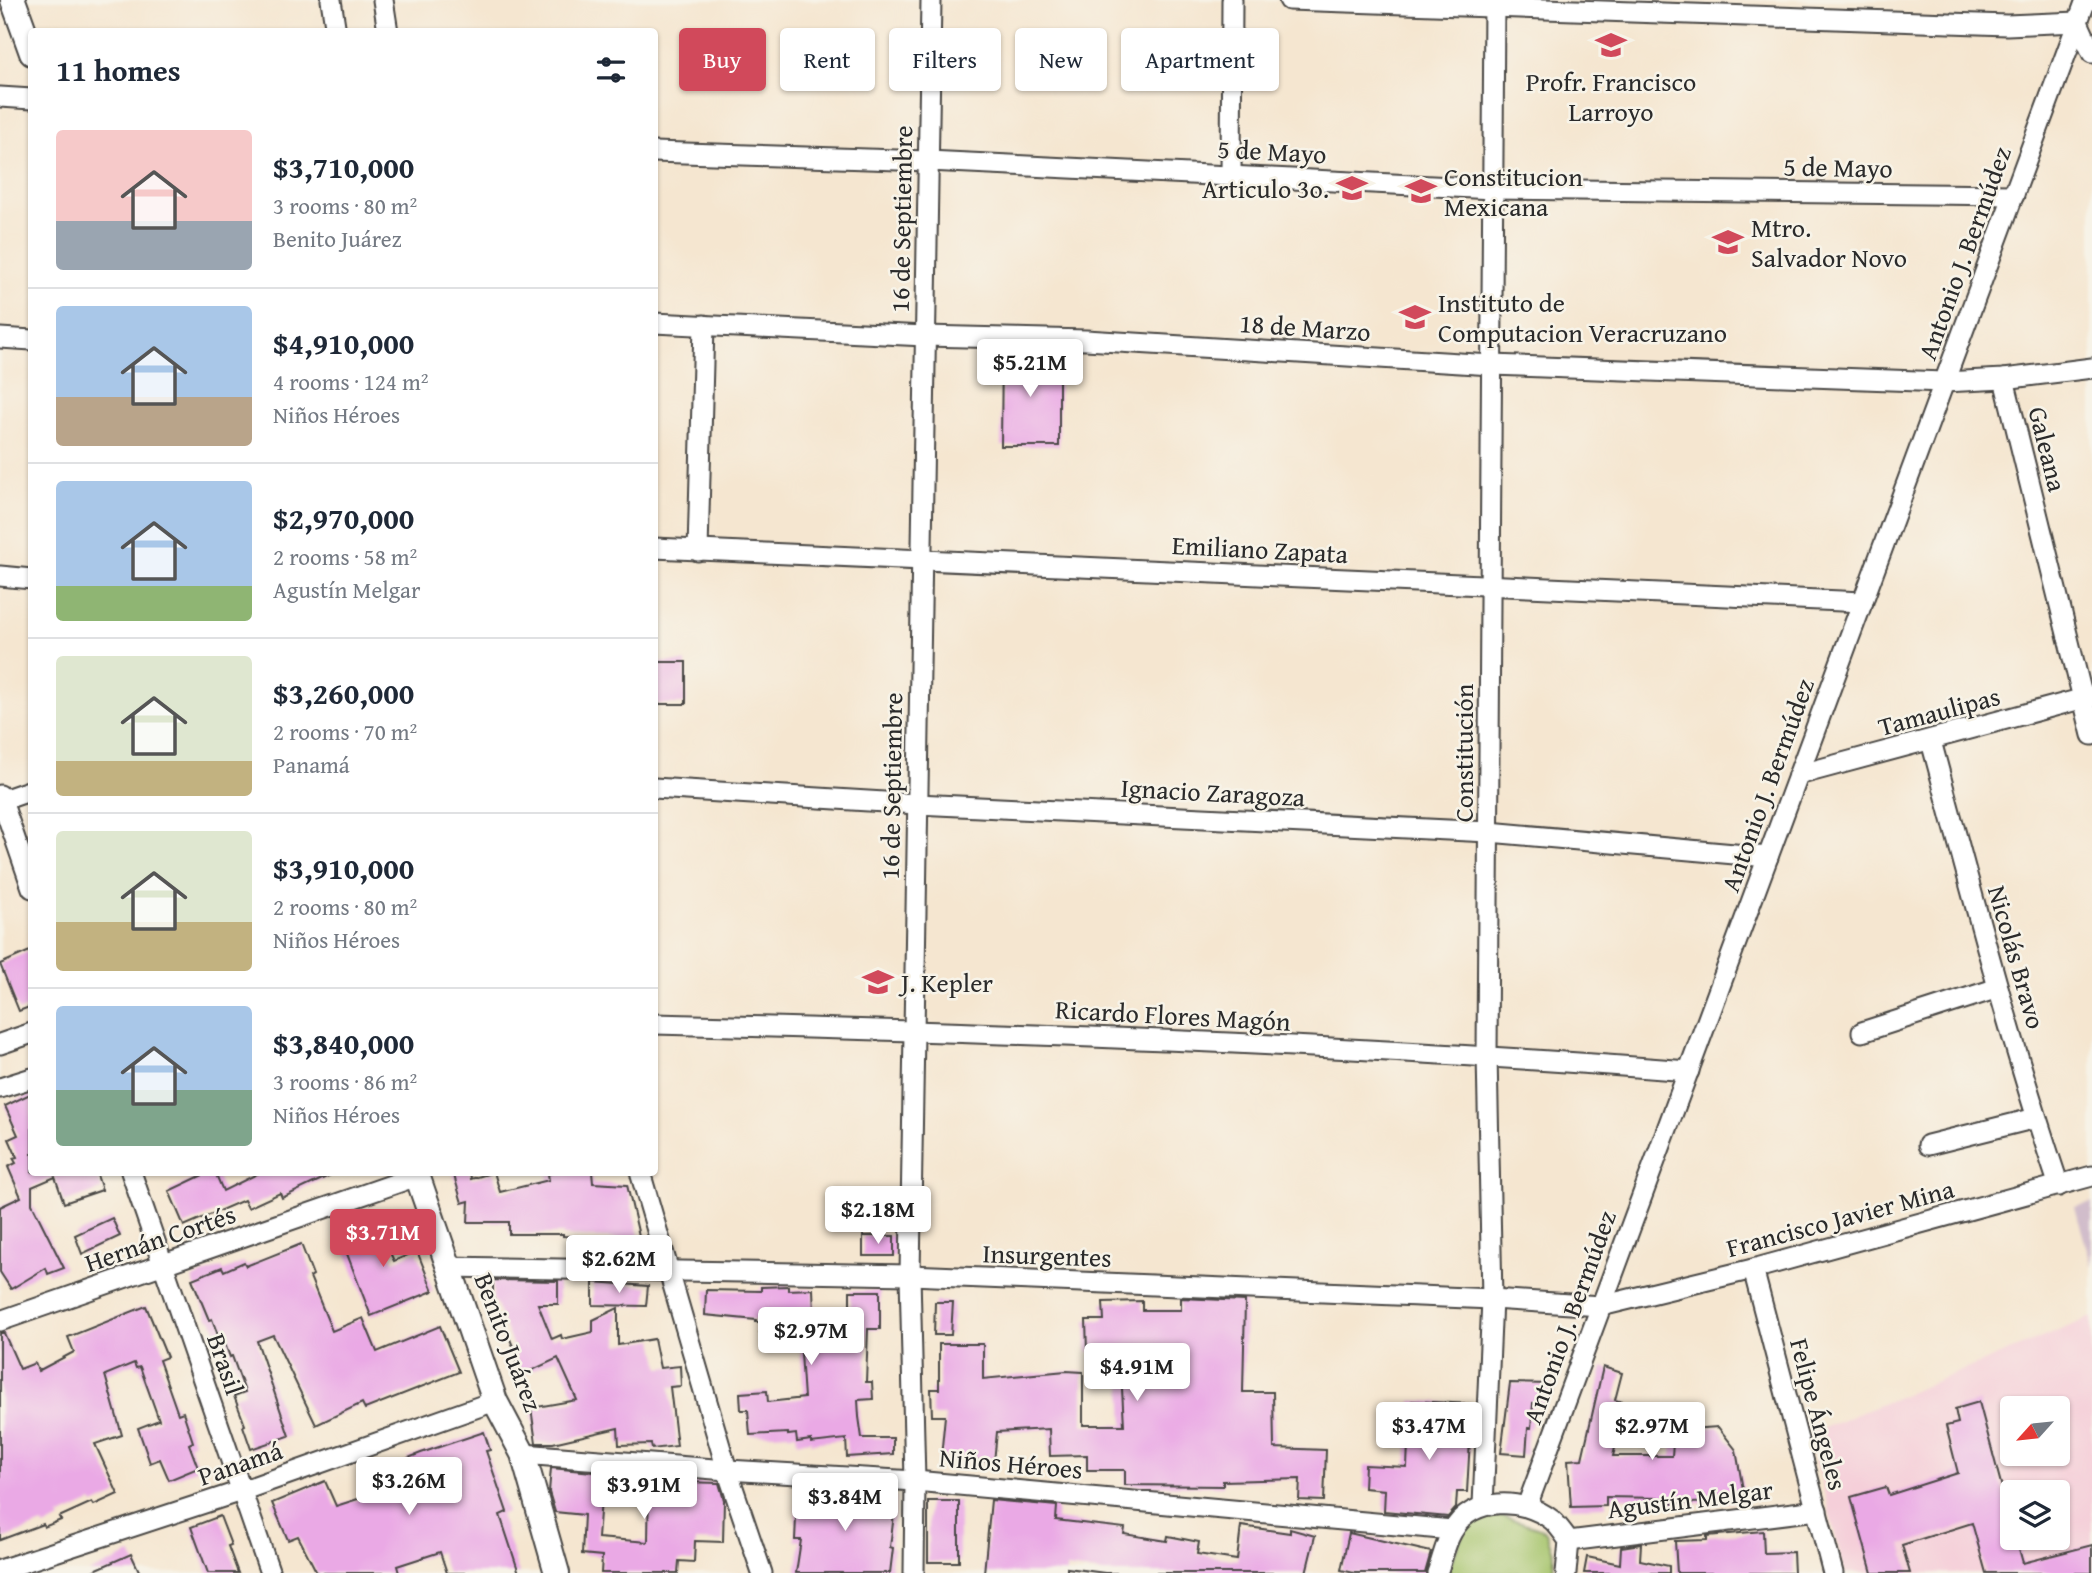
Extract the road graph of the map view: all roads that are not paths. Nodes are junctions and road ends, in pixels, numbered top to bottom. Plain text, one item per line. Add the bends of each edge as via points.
1 (13, 0) edge
2 (331, 0) edge
3 (383, 0) edge
4 (931, 0) edge
5 (1232, 0) edge
6 (1289, 0) edge
7 (2086, 0) edge
8 (1494, 4) edge
9 (2078, 22) junction
10 (335, 28) edge
11 (387, 28) edge
12 (28, 42) edge
13 (2092, 53) edge
14 (0, 97) edge
15 (28, 99) edge
16 (658, 152) edge
17 (928, 160) junction
18 (1231, 175) junction
19 (1493, 188) junction
20 (2014, 195) junction
21 (658, 323) edge
22 (704, 325) junction
23 (925, 336) junction
24 (0, 338) edge
25 (28, 340) edge
26 (1492, 365) junction
27 (2092, 368) edge
28 (2004, 379) junction
29 (1944, 382) junction
30 (658, 548) edge
31 (698, 551) junction
32 (921, 560) junction
33 (0, 576) edge
34 (28, 579) edge
35 (1490, 586) junction
36 (1863, 602) junction
37 (2087, 697) edge
38 (2092, 735) edge
39 (1931, 741) junction
40 (1798, 775) junction
41 (658, 788) edge
42 (28, 791) edge
43 (1, 799) edge
44 (916, 804) junction
45 (1489, 832) junction
46 (1768, 857) junction
47 (28, 877) edge
48 (1998, 988) junction
49 (658, 1024) edge
50 (915, 1030) junction
51 (1862, 1031) dead end
52 (28, 1035) edge
53 (0, 1044) edge
54 (1486, 1055) junction
55 (1689, 1070) junction
56 (28, 1079) edge
57 (0, 1088) edge
58 (2036, 1118) junction
59 (1928, 1146) dead end
60 (132, 1176) edge
61 (411, 1176) edge
62 (418, 1176) edge
63 (641, 1176) edge
64 (2092, 1176) edge
65 (2059, 1186) junction
66 (164, 1264) junction
67 (449, 1267) junction
68 (1753, 1269) junction
69 (667, 1270) junction
70 (909, 1275) junction
71 (1492, 1299) junction
72 (1601, 1306) junction
73 (0, 1321) edge
74 (495, 1401) junction
75 (523, 1454) junction
76 (727, 1471) junction
77 (915, 1481) junction
78 (241, 1492) junction
79 (1483, 1505) junction
80 (1527, 1506) junction
81 (1817, 1510) junction
82 (1452, 1530) junction
83 (1569, 1541) junction
84 (0, 1570) edge
85 (270, 1573) edge
86 (557, 1573) edge
87 (762, 1573) edge
88 (914, 1573) edge
89 (1437, 1573) edge
90 (1566, 1573) edge
91 (1833, 1573) edge

1 - 12 street
2 - 10 street
3 - 11 street
4 - 17 street, 16 de Septiembre
5 - 18 street
6 - 8 street
7 - 9 street, Antonio J. Bermúdez
8 - 9 street via 2007,25
8 - 19 street, Constitución
9 - 13 street
9 - 20 street, Antonio J. Bermúdez
14 - 15 street
16 - 17 street, 5 de Mayo
17 - 18 street, 5 de Mayo
17 - 23 street, 16 de Septiembre
18 - 19 street, 5 de Mayo
19 - 20 street, 5 de Mayo
19 - 26 street, Constitución
20 - 29 street, Antonio J. Bermúdez
21 - 22 street, 18 de Marzo
22 - 23 street, 18 de Marzo
22 - 31 street
23 - 26 street, 18 de Marzo via 1086,340
23 - 32 street, 16 de Septiembre
24 - 25 street
26 - 29 street, 18 de Marzo
26 - 35 street, Constitución
27 - 28 street, 18 de Marzo
28 - 29 street, 18 de Marzo
28 - 37 street, Galeana
29 - 36 street, Antonio J. Bermúdez
30 - 31 street, Emiliano Zapata
31 - 32 street, Emiliano Zapata
32 - 35 street, Emiliano Zapata
32 - 44 street, 16 de Septiembre
33 - 34 street
35 - 36 street, Emiliano Zapata
35 - 45 street, Constitución
36 - 40 street, Antonio J. Bermúdez
37 - 38 street, Galeana
37 - 39 street, Tamaulipas
39 - 40 street, Tamaulipas
39 - 48 street, Nicolás Bravo
40 - 46 street, Antonio J. Bermúdez
41 - 44 street, Ignacio Zaragoza
42 - 43 street
43 - 47 street
44 - 45 street, Ignacio Zaragoza
44 - 50 street, 16 de Septiembre
45 - 46 street, Ignacio Zaragoza
45 - 54 street, Constitución
46 - 55 street, Antonio J. Bermúdez
48 - 51 street
48 - 58 street, Nicolás Bravo
49 - 50 street, Ricardo Flores Magón
50 - 54 street, Ricardo Flores Magón
50 - 70 street, 16 de Septiembre
52 - 53 street
54 - 55 street, Ricardo Flores Magón
54 - 71 street, Constitución
55 - 72 street, Antonio J. Bermúdez
56 - 57 street
58 - 59 street
58 - 65 street, Nicolás Bravo
60 - 66 street, Brasil
61 - 66 street, Hernán Cortés
62 - 67 street, Benito Juárez
63 - 69 street
64 - 65 street, Francisco Javier Mina
65 - 68 street, Francisco Javier Mina
66 - 73 street, Hernán Cortés
66 - 78 street, Brasil
67 - 69 street, Insurgentes
67 - 74 street, Benito Juárez
68 - 72 street, Francisco Javier Mina
68 - 81 street, Felipe Ángeles
69 - 70 street, Insurgentes
69 - 76 street
70 - 71 street, Insurgentes
70 - 77 street, 16 de Septiembre
71 - 72 street, Insurgentes
71 - 79 street, Constitución
72 - 80 street, Antonio J. Bermúdez
74 - 75 street, Benito Juárez
74 - 78 street, Panamá
75 - 76 street, Niños Héroes
75 - 86 street, Benito Juárez
76 - 77 street, Niños Héroes
76 - 87 street
77 - 82 street, Niños Héroes
77 - 88 street, 16 de Septiembre
78 - 84 street, Panamá
78 - 85 street, Brasil
79 - 80 street
79 - 82 street
80 - 83 street via 1553,1520
81 - 83 street, Agustín Melgar
81 - 91 street, Felipe Ángeles
82 - 89 street
83 - 90 street

